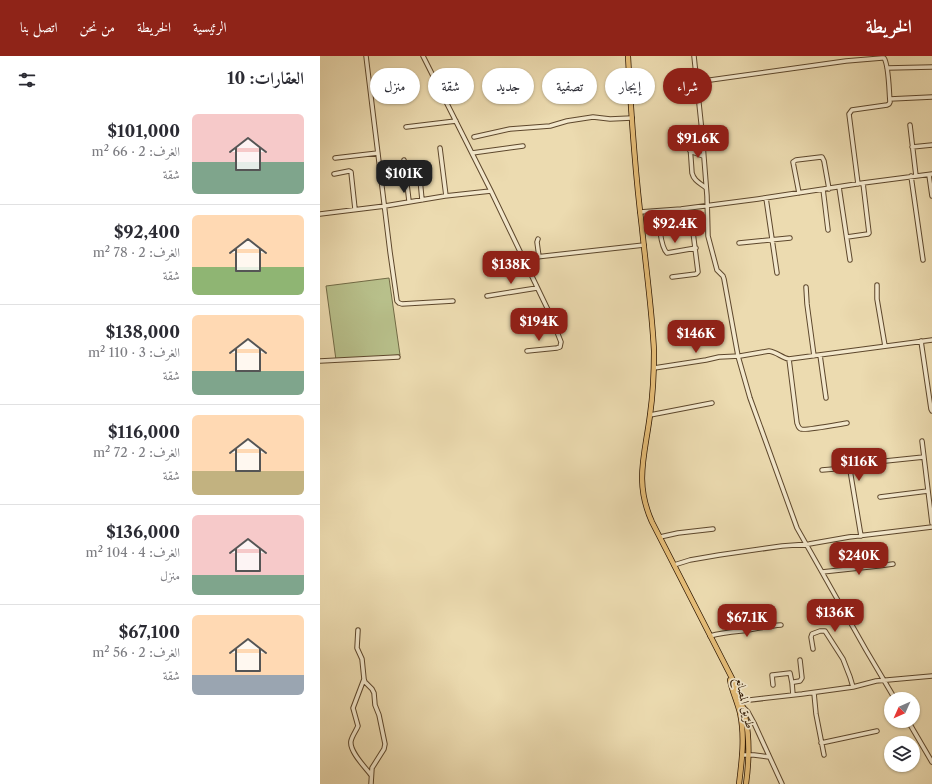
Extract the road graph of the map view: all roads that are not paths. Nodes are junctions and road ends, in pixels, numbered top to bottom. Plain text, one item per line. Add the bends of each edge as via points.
1 (366, 56) edge
2 (423, 56) edge
3 (628, 56) edge
4 (694, 56) edge
5 (845, 56) edge
6 (846, 61) junction
7 (932, 67) edge
8 (695, 68) edge
9 (887, 68) junction
10 (712, 80) edge
11 (932, 97) edge
12 (890, 99) junction
13 (699, 104) edge
14 (632, 118) junction
15 (456, 121) junction
16 (910, 125) dead end
17 (406, 127) dead end
18 (689, 131) dead end
19 (474, 137) dead end
20 (932, 145) edge
21 (523, 146) dead end
22 (912, 147) junction
23 (440, 148) dead end
24 (690, 151) junction
25 (378, 153) junction
26 (472, 153) junction
27 (703, 156) junction
28 (335, 158) dead end
29 (404, 160) dead end
30 (334, 174) dead end
31 (931, 175) edge
32 (911, 176) junction
33 (916, 176) junction
34 (420, 179) dead end
35 (863, 183) junction
36 (858, 184) junction
37 (838, 187) junction
38 (706, 188) junction
39 (828, 188) junction
40 (823, 189) junction
41 (491, 190) junction
42 (798, 193) junction
43 (446, 196) junction
44 (932, 196) edge
45 (766, 198) junction
46 (422, 200) junction
47 (409, 201) junction
48 (385, 206) junction
49 (707, 206) junction
50 (692, 208) junction
51 (355, 209) junction
52 (640, 212) junction
53 (320, 214) edge
54 (828, 230) dead end
55 (660, 231) dead end
56 (847, 237) junction
57 (790, 238) dead end
58 (538, 239) dead end
59 (772, 240) junction
60 (739, 243) dead end
61 (644, 245) junction
62 (696, 248) junction
63 (850, 260) dead end
64 (923, 260) dead end
65 (777, 273) dead end
66 (672, 278) dead end
67 (877, 285) dead end
68 (806, 287) dead end
69 (537, 288) junction
70 (487, 296) dead end
71 (452, 301) dead end
72 (932, 340) edge
73 (921, 342) junction
74 (885, 346) junction
75 (527, 351) dead end
76 (820, 355) junction
77 (738, 356) junction
78 (814, 356) junction
79 (398, 357) dead end
80 (789, 359) junction
81 (320, 361) edge
82 (654, 368) junction
83 (826, 398) dead end
84 (712, 403) dead end
85 (932, 411) edge
86 (650, 415) junction
87 (847, 423) dead end
88 (922, 441) dead end
89 (924, 457) junction
90 (866, 463) dead end
91 (822, 470) dead end
92 (928, 491) junction
93 (880, 497) dead end
94 (932, 523) edge
95 (932, 527) edge
96 (713, 529) dead end
97 (861, 536) junction
98 (660, 538) junction
99 (806, 544) junction
100 (893, 564) dead end
101 (674, 565) junction
102 (822, 572) junction
103 (781, 625) dead end
104 (358, 630) dead end
105 (710, 636) junction
106 (813, 649) dead end
107 (800, 660) dead end
108 (729, 674) junction
109 (932, 676) edge
110 (364, 679) junction
111 (884, 681) junction
112 (792, 683) junction
113 (773, 685) dead end
114 (853, 686) junction
115 (891, 692) edge
116 (814, 693) junction
117 (793, 695) junction
118 (742, 703) junction
119 (912, 728) edge
120 (877, 730) dead end
121 (821, 743) junction
122 (742, 755) junction
123 (748, 755) junction
124 (824, 755) dead end
125 (769, 758) junction
126 (932, 762) edge
127 (371, 775) junction
128 (371, 784) edge
129 (739, 784) edge
130 (746, 784) edge
131 (782, 784) edge

1 - 25 street
2 - 15 street
3 - 14 main road
4 - 8 street
5 - 6 street
6 - 9 street via 883,58 886,60
6 - 10 street
7 - 9 street
9 - 12 street
11 - 12 street
12 - 36 street via 888,105 852,110 849,113
13 - 27 street
14 - 19 street via 589,117 550,126 510,129
14 - 52 main road
15 - 17 street
15 - 26 street
16 - 22 street
18 - 24 street
20 - 22 street
21 - 26 street
22 - 33 street
23 - 43 street
24 - 27 street
24 - 38 street via 693,177
25 - 28 street
25 - 48 street
26 - 41 street
27 - 38 street
29 - 47 street
30 - 51 street via 351,172
31 - 33 street
31 - 44 street
32 - 33 street
32 - 35 street
32 - 64 street
34 - 46 street
35 - 36 street
35 - 56 street via 870,233
36 - 37 street
37 - 39 street
37 - 56 street
38 - 49 street
39 - 40 street
39 - 42 street via 822,157 796,160 793,162
40 - 42 street
40 - 54 street
41 - 43 street
41 - 69 street
42 - 45 street
43 - 46 street
45 - 49 street
45 - 59 street
46 - 47 street
47 - 48 street
48 - 51 street
48 - 71 street via 398,303
49 - 50 street
49 - 77 street via 708,239 717,271 724,279
50 - 52 street
50 - 62 street
51 - 53 street
52 - 61 main road
55 - 62 street via 667,253
56 - 63 street
57 - 59 street
58 - 61 street via 537,257
59 - 60 street
59 - 65 street
61 - 82 main road via 651,305
62 - 66 street via 698,273
67 - 74 street
68 - 78 street
69 - 70 street
69 - 75 street via 561,345 559,348
72 - 73 street
73 - 74 street
73 - 85 street
74 - 76 street
76 - 78 street
76 - 83 street
77 - 80 street via 771,351
77 - 82 street
77 - 99 street via 772,460 797,528
78 - 80 street
79 - 81 street
80 - 87 street via 797,423 800,428
82 - 86 main road
84 - 86 street
86 - 98 main road via 642,468 642,486 647,510
88 - 89 street
89 - 90 street
89 - 92 street
91 - 97 street via 850,470
92 - 93 street
92 - 94 street
95 - 97 street
96 - 98 street
97 - 99 street
98 - 101 main road
99 - 101 street via 713,556
99 - 102 street
100 - 102 street
101 - 105 main road
102 - 111 street
103 - 105 street
104 - 110 street via 357,648 362,659
105 - 108 main road
106 - 114 street via 810,637 820,631 824,632 843,660
107 - 112 street via 802,678
108 - 118 main road
108 - 122 main road, طريق المصانع via 741,723
109 - 111 street
110 - 127 street via 374,693 385,744
110 - 127 street via 353,708 358,726 351,744
111 - 114 street
111 - 115 street
112 - 113 street via 790,673 778,674 772,676
112 - 117 street
114 - 116 street
116 - 117 street
116 - 121 street
117 - 118 street
118 - 123 main road via 747,726
118 - 125 street
119 - 126 street
120 - 121 street
121 - 124 street
122 - 123 street
122 - 129 main road, طريق المصانع
123 - 125 street
123 - 130 main road
125 - 131 street
127 - 128 street

